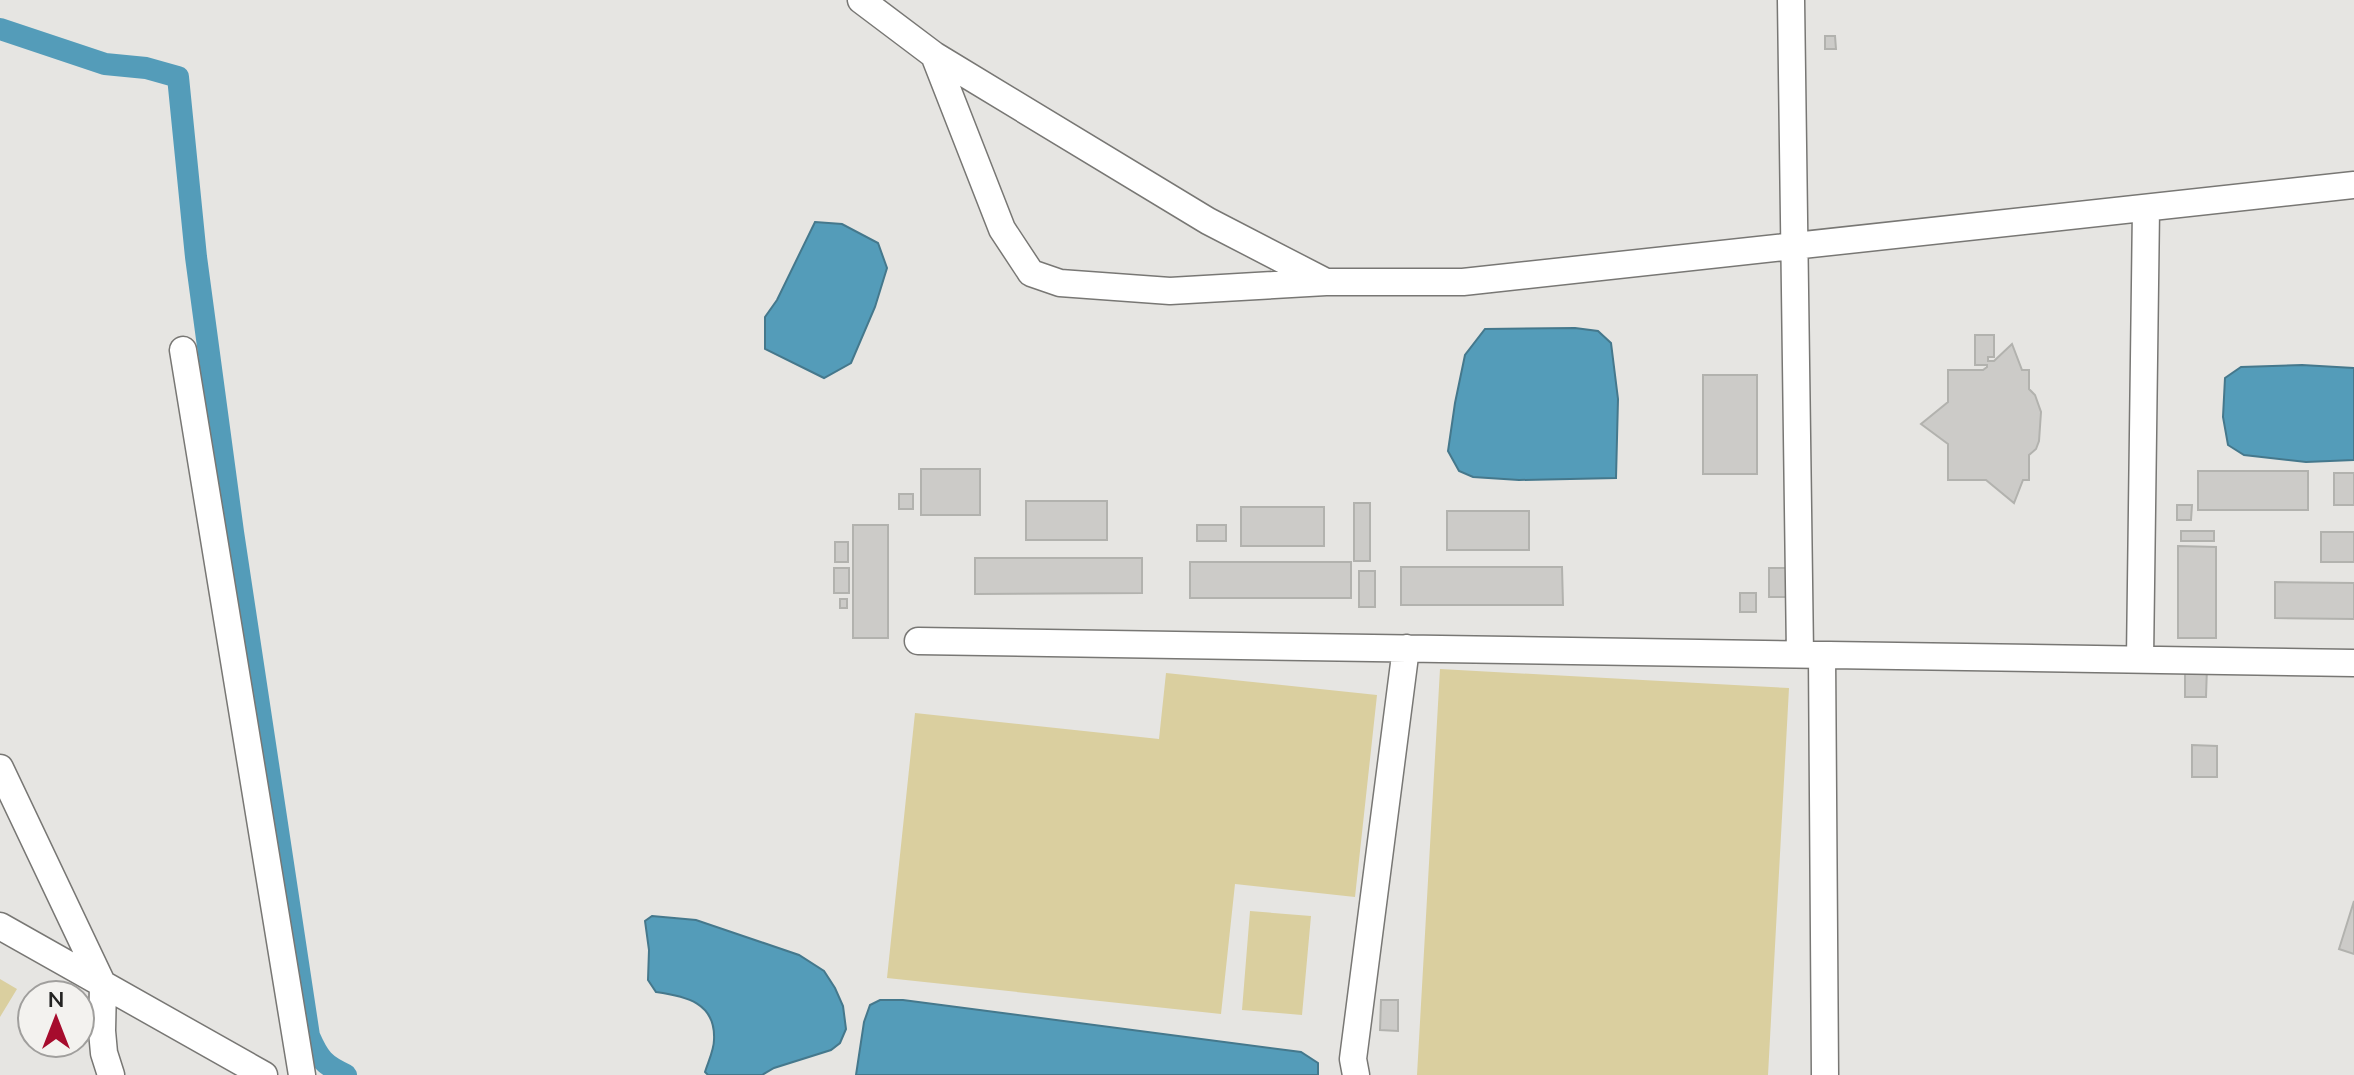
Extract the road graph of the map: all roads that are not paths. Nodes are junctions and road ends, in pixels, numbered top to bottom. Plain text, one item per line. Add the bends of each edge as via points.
1 (861, 0) edge
2 (1791, 0) edge
3 (934, 55) junction
4 (2354, 185) edge
5 (2146, 209) junction
6 (1794, 245) junction
7 (1326, 282) junction
8 (183, 350) dead end
9 (918, 641) dead end
10 (1406, 648) junction
11 (1811, 654) junction
12 (2140, 659) junction
13 (2354, 663) edge
14 (0, 768) edge
15 (0, 926) edge
16 (103, 985) junction
17 (111, 1075) edge
18 (264, 1075) edge
19 (302, 1075) edge
20 (1356, 1075) edge
21 (1825, 1075) edge

1 - 3 street
2 - 6 street
3 - 7 street via 1208,221
3 - 7 street via 1002,229 1031,273 1060,283 1170,291
4 - 5 street
5 - 6 street
5 - 12 street
6 - 7 street via 1463,282
6 - 11 street
8 - 19 street
9 - 10 street
10 - 11 street
10 - 20 street via 1353,1059
11 - 12 street
11 - 21 street
12 - 13 street
14 - 16 street
15 - 16 street
16 - 17 street via 104,1053
16 - 18 street

